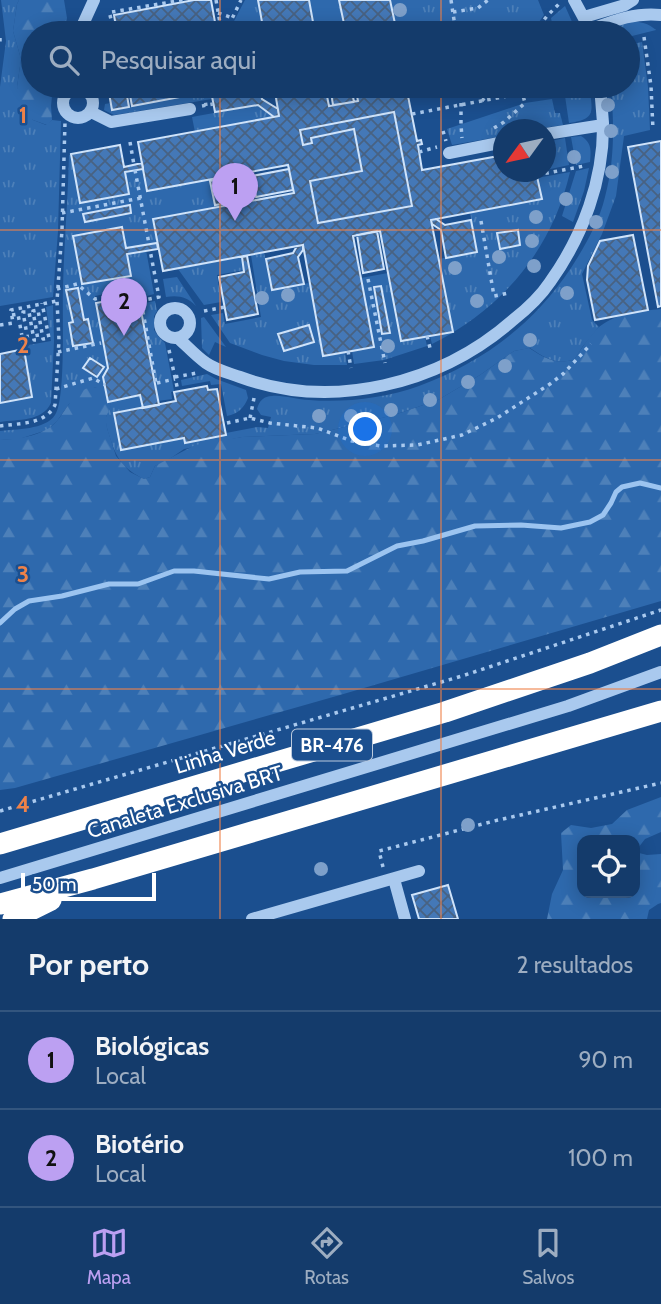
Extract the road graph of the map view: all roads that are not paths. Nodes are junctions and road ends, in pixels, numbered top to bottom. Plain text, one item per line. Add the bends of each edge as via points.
1 (94, 0) edge
2 (574, 0) edge
3 (634, 0) edge
4 (661, 15) edge
5 (584, 17) junction
6 (84, 21) edge
7 (585, 21) edge
8 (615, 21) edge
9 (64, 98) edge
10 (92, 98) edge
11 (601, 98) edge
12 (190, 108) dead end
13 (91, 111) junction
14 (603, 125) junction
15 (556, 132) edge
16 (493, 144) edge
17 (449, 153) dead end
18 (178, 338) dead end
19 (661, 635) edge
20 (661, 672) edge
21 (661, 711) edge
22 (0, 844) edge
23 (419, 871) dead end
24 (389, 874) junction
25 (0, 878) edge
26 (93, 879) junction
27 (0, 904) edge
28 (13, 919) edge
29 (252, 919) edge
30 (405, 919) edge

1 - 6 lane
2 - 5 lane
3 - 5 lane
4 - 8 lane via 648,13
5 - 7 lane
9 - 13 lane via 70,116 81,118
10 - 13 lane
11 - 14 lane
12 - 13 lane via 111,122
14 - 15 lane
14 - 18 lane via 600,164 586,217 550,283 505,327 454,362 374,388 313,392 257,383 219,369
16 - 17 lane
19 - 22 highway, Linha Verde / BR-476 via 445,712
20 - 25 lane, Canaleta Exclusiva BRT via 568,706
21 - 26 highway
23 - 24 lane
24 - 29 lane
24 - 30 lane
26 - 27 highway
26 - 28 highway

